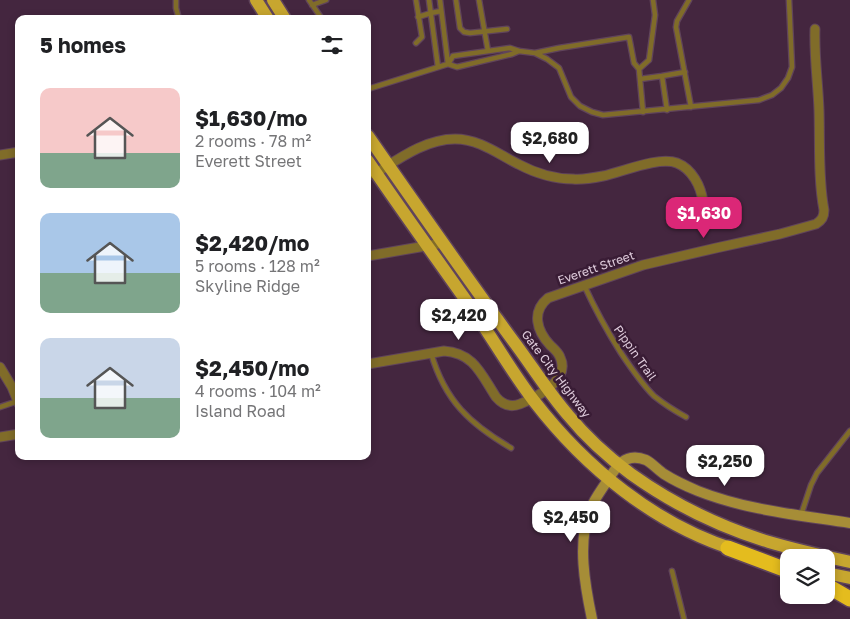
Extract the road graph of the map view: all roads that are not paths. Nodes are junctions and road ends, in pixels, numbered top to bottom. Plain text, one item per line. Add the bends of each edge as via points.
1 (176, 0) edge
2 (256, 0) edge
3 (273, 0) edge
4 (326, 0) edge
5 (416, 0) edge
6 (429, 0) edge
7 (440, 0) edge
8 (456, 0) edge
9 (479, 0) edge
10 (653, 0) edge
11 (689, 0) edge
12 (789, 0) edge
13 (311, 2) edge
14 (441, 11) junction
15 (430, 13) junction
16 (177, 15) edge
17 (265, 15) edge
18 (282, 15) edge
19 (319, 15) edge
20 (418, 17) junction
21 (507, 29) dead end
22 (815, 29) dead end
23 (484, 32) junction
24 (416, 43) dead end
25 (488, 51) junction
26 (519, 51) junction
27 (534, 53) junction
28 (448, 64) junction
29 (438, 67) junction
30 (640, 69) junction
31 (684, 72) junction
32 (662, 76) junction
33 (640, 79) junction
34 (371, 88) edge
35 (691, 107) junction
36 (667, 110) junction
37 (644, 112) junction
38 (371, 140) edge
39 (15, 153) edge
40 (0, 155) edge
41 (388, 165) junction
42 (372, 175) edge
43 (703, 202) dead end
44 (443, 243) junction
45 (427, 246) junction
46 (371, 255) edge
47 (584, 285) junction
48 (431, 353) junction
49 (371, 363) edge
50 (0, 367) edge
51 (547, 388) junction
52 (15, 394) edge
53 (532, 399) junction
54 (15, 403) edge
55 (0, 407) edge
56 (686, 417) dead end
57 (850, 431) edge
58 (15, 435) edge
59 (0, 437) edge
60 (511, 448) dead end
61 (619, 465) junction
62 (609, 479) junction
63 (801, 515) junction
64 (850, 523) edge
65 (728, 548) junction
66 (780, 562) edge
67 (850, 562) edge
68 (780, 568) edge
69 (672, 571) dead end
70 (835, 574) edge
71 (850, 578) edge
72 (835, 590) edge
73 (850, 599) edge
74 (592, 619) edge
75 (684, 619) edge

1 - 16 lane
2 - 17 main road
3 - 18 main road
4 - 13 lane
5 - 20 lane
6 - 15 lane
7 - 14 lane
8 - 23 lane via 460,28 470,34
9 - 23 lane
10 - 30 lane via 655,15 649,60
11 - 31 lane via 676,27
12 - 35 lane via 792,67 781,88 759,100
13 - 19 lane
14 - 15 lane
14 - 28 lane
15 - 20 lane
15 - 29 lane
20 - 24 lane via 422,37
21 - 23 lane
22 - 47 street, Everett Street via 824,210 820,221 780,234 644,265
23 - 25 lane
25 - 26 lane via 510,48
25 - 28 lane via 453,56
26 - 27 lane
26 - 28 lane via 457,67
27 - 30 lane via 629,37 634,62
27 - 37 lane via 559,68 571,97 580,106 603,116
28 - 29 lane
29 - 34 lane
30 - 33 lane
31 - 32 lane
31 - 35 lane
32 - 33 lane
32 - 36 lane
33 - 37 lane
35 - 36 lane
36 - 37 lane
38 - 41 main road, Gate City Highway
39 - 40 street
41 - 42 street
41 - 43 street via 430,144 455,139 483,145 534,171 561,178 588,179 670,161 690,172 700,188
41 - 44 main road, Gate City Highway
42 - 45 main road
44 - 45 street
44 - 51 main road, Gate City Highway
45 - 46 street
45 - 53 main road
47 - 51 street, Everett Street via 550,296 540,306 539,326 562,363 560,376
47 - 56 lane, Pippin Trail via 605,329 632,370 655,396
48 - 49 street
48 - 53 street via 452,352 468,358 504,404 516,405
48 - 60 lane via 441,381 459,407 481,429
50 - 52 street
51 - 53 street, Everett Street
51 - 61 main road, Gate City Highway via 577,426
53 - 62 main road via 569,442
54 - 55 lane
57 - 63 lane via 817,473
58 - 59 street
61 - 62 street
61 - 63 street via 630,458 646,460 681,484 699,491 751,507
61 - 67 main road, Gate City Highway via 655,490 713,522 796,550
62 - 65 main road via 684,529
62 - 74 street via 590,509 584,535 585,574
63 - 64 street
65 - 66 main road
65 - 68 highway
69 - 75 lane
70 - 71 main road
72 - 73 highway

